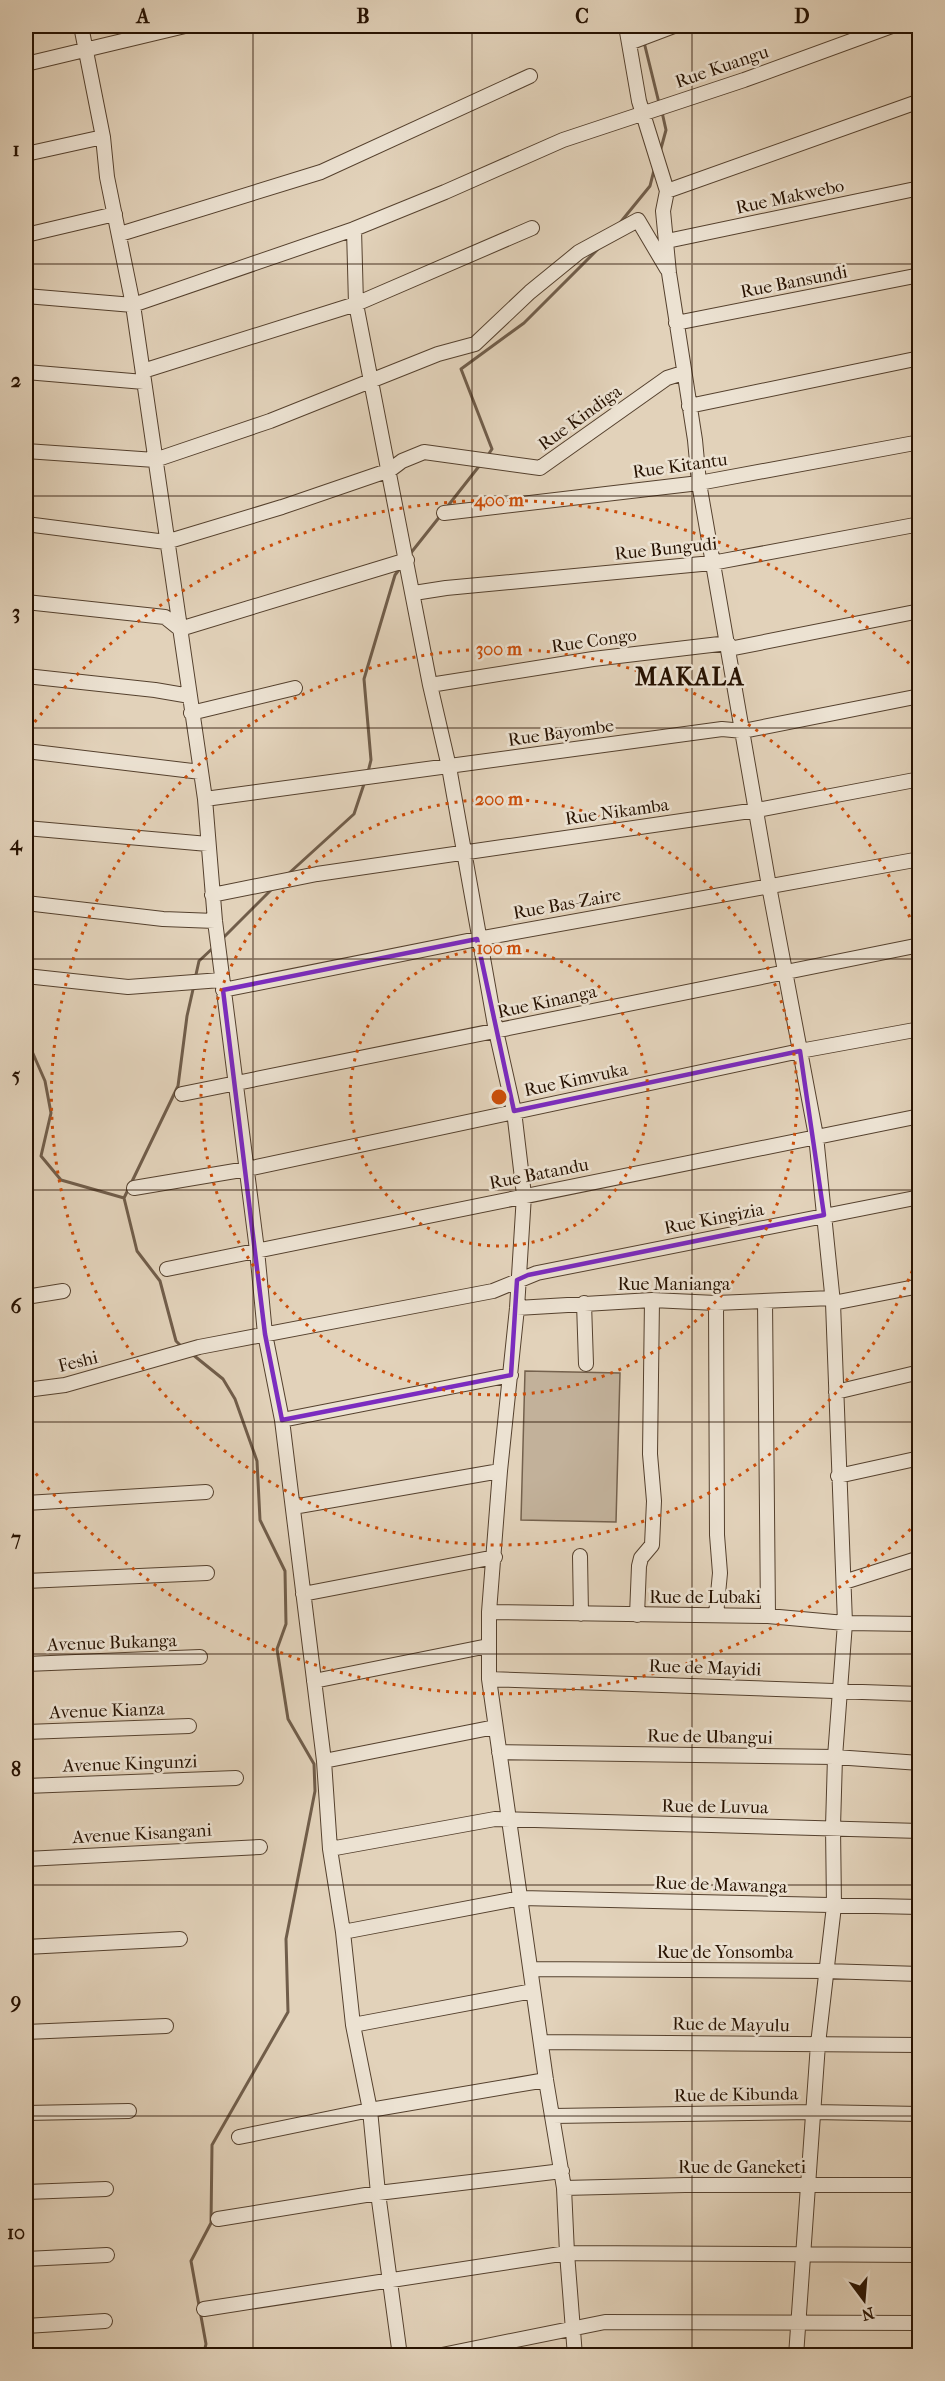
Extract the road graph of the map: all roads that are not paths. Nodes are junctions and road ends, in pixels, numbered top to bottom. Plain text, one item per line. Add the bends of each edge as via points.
1 (81, 26) edge
2 (185, 26) edge
3 (626, 26) edge
4 (674, 26) edge
5 (892, 26) edge
6 (629, 43) junction
7 (87, 50) junction
8 (26, 64) edge
9 (530, 76) dead end
10 (920, 101) edge
11 (642, 113) junction
12 (103, 137) junction
13 (26, 154) edge
14 (920, 188) edge
15 (667, 191) junction
16 (115, 214) junction
17 (532, 228) dead end
18 (354, 229) junction
19 (120, 234) junction
20 (26, 235) edge
21 (667, 241) junction
22 (669, 273) junction
23 (920, 275) edge
24 (26, 296) edge
25 (356, 304) junction
26 (133, 305) junction
27 (676, 324) junction
28 (920, 358) edge
29 (26, 372) edge
30 (683, 373) junction
31 (143, 376) junction
32 (370, 381) junction
33 (689, 406) junction
34 (920, 442) edge
35 (26, 451) edge
36 (155, 460) junction
37 (390, 470) junction
38 (699, 483) junction
39 (444, 513) dead end
40 (26, 524) edge
41 (920, 524) edge
42 (166, 542) junction
43 (407, 560) junction
44 (712, 563) junction
45 (414, 593) junction
46 (26, 602) edge
47 (920, 611) edge
48 (180, 629) junction
49 (728, 646) junction
50 (26, 676) edge
51 (430, 685) junction
52 (295, 688) dead end
53 (190, 696) junction
54 (920, 696) edge
55 (191, 713) junction
56 (743, 731) junction
57 (26, 751) edge
58 (449, 767) junction
59 (201, 772) junction
60 (920, 779) edge
61 (205, 799) junction
62 (757, 810) junction
63 (26, 828) edge
64 (208, 844) junction
65 (464, 852) junction
66 (920, 859) edge
67 (769, 886) junction
68 (212, 895) junction
69 (26, 903) edge
70 (215, 921) junction
71 (477, 939) junction
72 (920, 945) edge
73 (786, 971) junction
74 (26, 976) edge
75 (222, 985) junction
76 (920, 1029) edge
77 (496, 1031) junction
78 (800, 1052) junction
79 (236, 1084) junction
80 (182, 1094) dead end
81 (514, 1111) junction
82 (920, 1116) edge
83 (816, 1136) junction
84 (247, 1169) junction
85 (134, 1188) dead end
86 (524, 1196) junction
87 (920, 1197) edge
88 (824, 1215) junction
89 (257, 1250) junction
90 (167, 1269) dead end
91 (517, 1281) junction
92 (920, 1286) edge
93 (63, 1291) dead end
94 (26, 1297) edge
95 (652, 1300) junction
96 (832, 1300) junction
97 (765, 1301) junction
98 (584, 1303) junction
99 (716, 1303) junction
100 (517, 1308) junction
101 (265, 1334) junction
102 (586, 1364) dead end
103 (920, 1372) edge
104 (511, 1375) junction
105 (26, 1390) edge
106 (836, 1392) junction
107 (282, 1420) junction
108 (920, 1458) edge
109 (500, 1471) junction
110 (838, 1476) junction
111 (206, 1492) dead end
112 (26, 1503) edge
113 (293, 1507) junction
114 (580, 1556) dead end
115 (495, 1557) junction
116 (920, 1558) edge
117 (207, 1573) dead end
118 (26, 1581) edge
119 (844, 1582) junction
120 (303, 1594) junction
121 (489, 1612) junction
122 (581, 1614) junction
123 (637, 1615) junction
124 (716, 1615) junction
125 (768, 1616) junction
126 (845, 1623) junction
127 (920, 1624) edge
128 (488, 1646) junction
129 (200, 1657) dead end
130 (26, 1664) edge
131 (489, 1679) junction
132 (314, 1681) junction
133 (841, 1690) junction
134 (920, 1694) edge
135 (189, 1726) dead end
136 (495, 1727) junction
137 (26, 1732) edge
138 (499, 1752) junction
139 (835, 1757) junction
140 (324, 1761) junction
141 (920, 1763) edge
142 (236, 1778) dead end
143 (26, 1786) edge
144 (509, 1819) junction
145 (832, 1827) junction
146 (920, 1831) edge
147 (260, 1846) dead end
148 (330, 1849) junction
149 (26, 1859) edge
150 (521, 1898) junction
151 (834, 1906) junction
152 (920, 1907) edge
153 (343, 1932) junction
154 (180, 1939) dead end
155 (26, 1947) edge
156 (531, 1969) junction
157 (825, 1971) junction
158 (920, 1974) edge
159 (533, 1991) junction
160 (353, 2025) junction
161 (166, 2026) dead end
162 (26, 2032) edge
163 (542, 2042) junction
164 (818, 2044) junction
165 (920, 2045) edge
166 (546, 2080) junction
167 (370, 2110) junction
168 (129, 2111) dead end
169 (814, 2112) junction
170 (26, 2113) edge
171 (920, 2114) edge
172 (553, 2116) junction
173 (239, 2137) dead end
174 (562, 2171) junction
175 (920, 2185) edge
176 (808, 2186) junction
177 (106, 2188) dead end
178 (564, 2188) junction
179 (26, 2192) edge
180 (378, 2193) junction
181 (218, 2219) dead end
182 (567, 2253) junction
183 (107, 2255) dead end
184 (804, 2255) junction
185 (920, 2255) edge
186 (26, 2259) edge
187 (391, 2281) junction
188 (204, 2309) dead end
189 (105, 2321) dead end
190 (800, 2322) junction
191 (920, 2323) edge
192 (26, 2326) edge
193 (573, 2330) junction
194 (400, 2355) edge
195 (437, 2355) edge
196 (575, 2355) edge
197 (796, 2355) edge

1 - 7 street
2 - 7 street
3 - 6 street
4 - 6 street
5 - 11 street, Rue Kuangu
6 - 11 street
7 - 8 street
7 - 12 street
9 - 19 street via 321,172
10 - 15 street
11 - 15 street
11 - 18 street, Rue Kuangu via 563,140
12 - 13 street
12 - 16 street
14 - 21 street, Rue Makwebo
15 - 21 street via 663,212
16 - 19 street
16 - 20 street
17 - 25 street
18 - 25 street
18 - 26 street, Rue Kuangu
19 - 26 street
21 - 22 street
22 - 27 street
22 - 32 street via 638,220 579,252 475,344
23 - 27 street, Rue Bansundi
24 - 26 street
25 - 31 street
25 - 32 street
26 - 31 street
27 - 30 street
28 - 33 street
29 - 31 street
30 - 33 street
30 - 37 street, Rue Kindiga via 667,378 540,468 424,452
31 - 36 street
32 - 36 street via 270,421
32 - 37 street
33 - 38 street
34 - 38 street, Rue Kitantu
35 - 36 street
36 - 42 street
37 - 42 street, Rue Kindiga
37 - 43 street
38 - 39 street, Rue Kitantu
38 - 44 street
40 - 42 street
41 - 44 street, Rue Bungudi
42 - 48 street
43 - 45 street
43 - 48 street
44 - 45 street, Rue Bungudi
44 - 49 street
45 - 51 street
46 - 48 street via 165,617
47 - 49 street, Rue Congo
48 - 53 street
49 - 51 street, Rue Congo via 593,659
49 - 56 street
50 - 53 street
51 - 58 street
52 - 55 street
53 - 55 street
54 - 56 street, Rue Bayombe
55 - 59 street
56 - 58 street, Rue Bayombe via 722,729
56 - 62 street
57 - 59 street
58 - 61 street, Rue Bayombe
58 - 65 street
59 - 61 street
60 - 62 street, Rue Nikamba
61 - 64 street
62 - 65 street, Rue Nikamba
62 - 67 street
63 - 64 street
64 - 68 street
65 - 68 street, Rue Nikamba via 317,874
65 - 71 street
66 - 67 street, Rue Bas-Zaire
67 - 71 street, Rue Bas-Zaire
67 - 73 street
68 - 70 street
69 - 70 street
70 - 75 street
71 - 75 street, Rue Bas-Zaire
71 - 77 street
72 - 73 street, Rue Kinanga
73 - 77 street, Rue Kinanga
73 - 78 street
74 - 75 street, Rue Bas-Zaire via 128,987
75 - 79 street
76 - 78 street, Rue Kimvuka
77 - 79 street, Rue Kinanga
77 - 81 street
78 - 81 street, Rue Kimvuka
78 - 83 street
79 - 80 street, Rue Kinanga
79 - 84 street
81 - 84 street, Rue Kimvuka
81 - 86 street
82 - 83 street, Rue Batandu
83 - 86 street, Rue Batandu
83 - 88 street
84 - 85 street, Rue Kimvuka
84 - 89 street
86 - 89 street, Rue Batandu
86 - 91 street
87 - 88 street, Rue Kingizia
88 - 91 street, Rue Kingizia via 537,1273
88 - 96 street
89 - 90 street, Rue Batandu
89 - 101 street
91 - 100 street
91 - 101 street, Rue Kingizia via 493,1291
92 - 96 street, Rue Manianga
93 - 94 street
95 - 98 street, Rue Manianga
95 - 99 street, Rue Manianga
95 - 123 street via 652,1545 639,1566
96 - 97 street, Rue Manianga
96 - 106 street
97 - 99 street, Rue Manianga
97 - 125 street
98 - 100 street, Rue Manianga
98 - 102 street
99 - 124 street via 720,1573
100 - 104 street
101 - 105 street, Feshi via 199,1347 65,1385
101 - 107 street
103 - 106 street
104 - 107 street
104 - 109 street
106 - 110 street
107 - 113 street
108 - 110 street
109 - 113 street
109 - 115 street
110 - 119 street
111 - 112 street
113 - 120 street
114 - 122 street
115 - 120 street
115 - 121 street
116 - 119 street
117 - 118 street
119 - 126 street
120 - 132 street
121 - 122 street, Rue de Lubaki
121 - 128 street
122 - 123 street, Rue de Lubaki
123 - 124 street, Rue de Lubaki
124 - 125 street, Rue de Lubaki
125 - 126 street, Rue de Lubaki
126 - 127 street, Rue de Lubaki
126 - 133 street
128 - 131 street
128 - 132 street
129 - 130 street, Avenue Bukanga
131 - 133 street, Rue de Mayidi
131 - 136 street
132 - 140 street
133 - 134 street, Rue de Mayidi
133 - 139 street
135 - 137 street, Avenue Kianza
136 - 138 street
136 - 140 street
138 - 139 street, Rue de Ubangui
138 - 144 street
139 - 141 street, Rue de Ubangui
139 - 145 street
140 - 148 street
142 - 143 street, Avenue Kingunzi
144 - 145 street, Rue de Luvua
144 - 148 street, Rue de Luvua via 483,1819
144 - 150 street
145 - 146 street, Rue de Luvua
145 - 151 street
147 - 149 street, Avenue Kisangani
148 - 153 street
150 - 151 street, Rue de Mawanga
150 - 153 street, Rue de Mawanga
150 - 156 street
151 - 152 street, Rue de Mawanga
151 - 157 street
153 - 160 street
154 - 155 street
156 - 157 street, Rue de Yonsomba
156 - 159 street
157 - 158 street, Rue de Yonsomba
157 - 164 street
159 - 160 street
159 - 163 street
160 - 167 street
161 - 162 street
163 - 164 street, Rue de Mayulu
163 - 166 street
164 - 165 street, Rue de Mayulu
164 - 169 street
166 - 167 street
166 - 172 street
167 - 173 street
167 - 180 street
168 - 170 street
169 - 171 street, Rue de Kibunda
169 - 172 street, Rue de Kibunda
169 - 176 street
172 - 174 street
174 - 178 street
174 - 180 street
175 - 176 street, Rue de Ganeketi
176 - 178 street, Rue de Ganeketi
176 - 184 street
177 - 179 street
178 - 182 street
180 - 181 street
180 - 187 street
182 - 184 street
182 - 187 street
182 - 193 street
183 - 186 street
184 - 185 street
184 - 190 street
187 - 188 street
187 - 194 street
189 - 192 street
190 - 191 street
190 - 193 street via 606,2322
190 - 197 street
193 - 195 street
193 - 196 street

